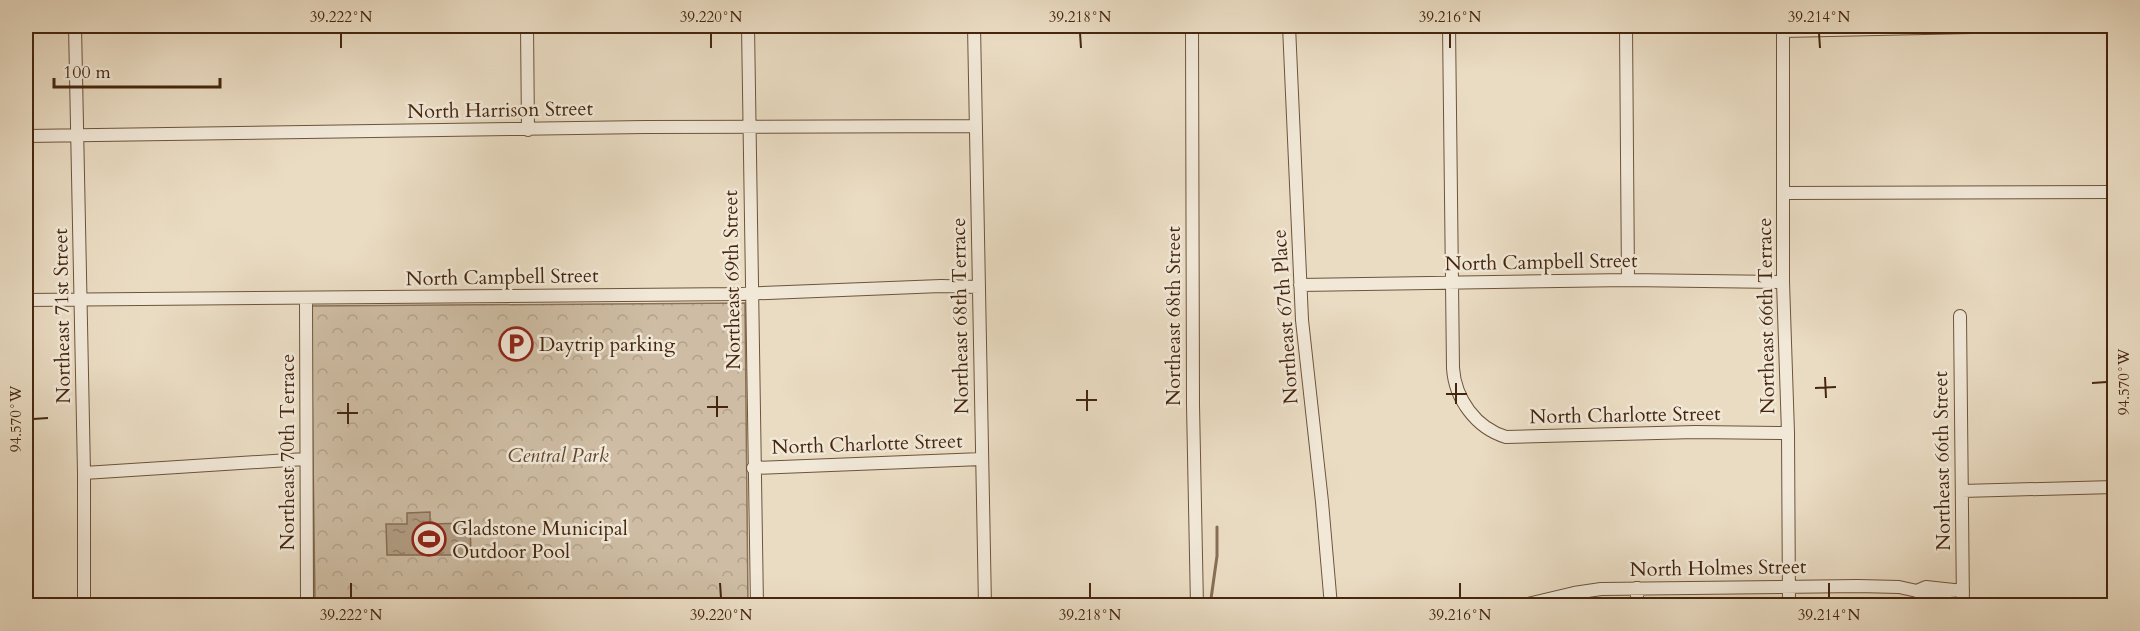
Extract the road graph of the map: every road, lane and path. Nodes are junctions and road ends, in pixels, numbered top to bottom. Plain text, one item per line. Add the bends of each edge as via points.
1 (75, 26) edge
2 (527, 26) edge
3 (748, 26) edge
4 (974, 26) edge
5 (1192, 26) edge
6 (1290, 26) edge
7 (1449, 26) edge
8 (1626, 26) edge
9 (2019, 26) edge
10 (1784, 28) edge
11 (976, 126) junction
12 (749, 128) junction
13 (528, 130) junction
14 (77, 135) junction
15 (26, 136) edge
16 (2115, 192) edge
17 (1783, 193) junction
18 (1628, 280) junction
19 (1452, 282) junction
20 (1783, 282) junction
21 (1300, 285) junction
22 (979, 287) junction
23 (752, 294) junction
24 (81, 298) junction
25 (306, 299) junction
26 (26, 300) edge
27 (1960, 316) dead end
28 (1788, 433) junction
29 (305, 459) junction
30 (982, 459) junction
31 (753, 468) junction
32 (84, 473) junction
33 (2115, 487) edge
34 (1962, 491) junction
35 (1789, 587) junction
36 (1637, 588) junction
37 (1963, 600) edge
38 (84, 606) edge
39 (307, 606) edge
40 (757, 606) edge
41 (985, 606) edge
42 (1197, 606) edge
43 (1331, 606) edge
44 (1520, 606) edge
45 (1637, 606) edge
46 (1789, 606) edge

1 - 14 street, Northeast 71st Street
2 - 13 street
3 - 12 street, Northeast 69th Street
4 - 11 street, Northeast 68th Terrace
5 - 42 street, Northeast 68th Street
6 - 21 street, Northeast 67th Place
7 - 19 street
8 - 18 street
9 - 10 street
10 - 17 street, Northeast 66th Terrace
11 - 12 street, North Harrison Street
11 - 22 street, Northeast 68th Terrace
12 - 13 street, North Harrison Street
12 - 23 street, Northeast 69th Street
13 - 14 street, North Harrison Street
14 - 15 street, North Harrison Street
14 - 24 street, Northeast 71st Street
16 - 17 street
17 - 20 street, Northeast 66th Terrace
18 - 19 street, North Campbell Street
18 - 20 street, North Campbell Street
19 - 21 street, North Campbell Street
19 - 28 street, North Charlotte Street via 1454,375 1471,413 1492,433 1506,437
20 - 28 street, Northeast 66th Terrace
21 - 43 street, Northeast 67th Place
22 - 23 street, North Campbell Street
22 - 30 street, Northeast 68th Terrace
23 - 25 street, North Campbell Street
23 - 31 street, Northeast 69th Street
24 - 25 street, North Campbell Street
24 - 26 street, North Campbell Street
24 - 32 street, Northeast 71st Street
25 - 29 street, Northeast 70th Terrace
27 - 34 street, Northeast 66th Street
28 - 35 street, Northeast 66th Terrace
29 - 32 street
29 - 39 street, Northeast 70th Terrace
30 - 31 street, North Charlotte Street
30 - 41 street, Northeast 68th Terrace
31 - 40 street, Northeast 69th Street
32 - 38 street, Northeast 71st Street
33 - 34 street
34 - 37 street, Northeast 66th Street
35 - 36 street, North Holmes Street
35 - 37 street, North Holmes Street via 1899,587 1917,591 1926,587
35 - 46 street, Northeast 66th Terrace
36 - 44 street, North Holmes Street via 1574,593
36 - 45 street

